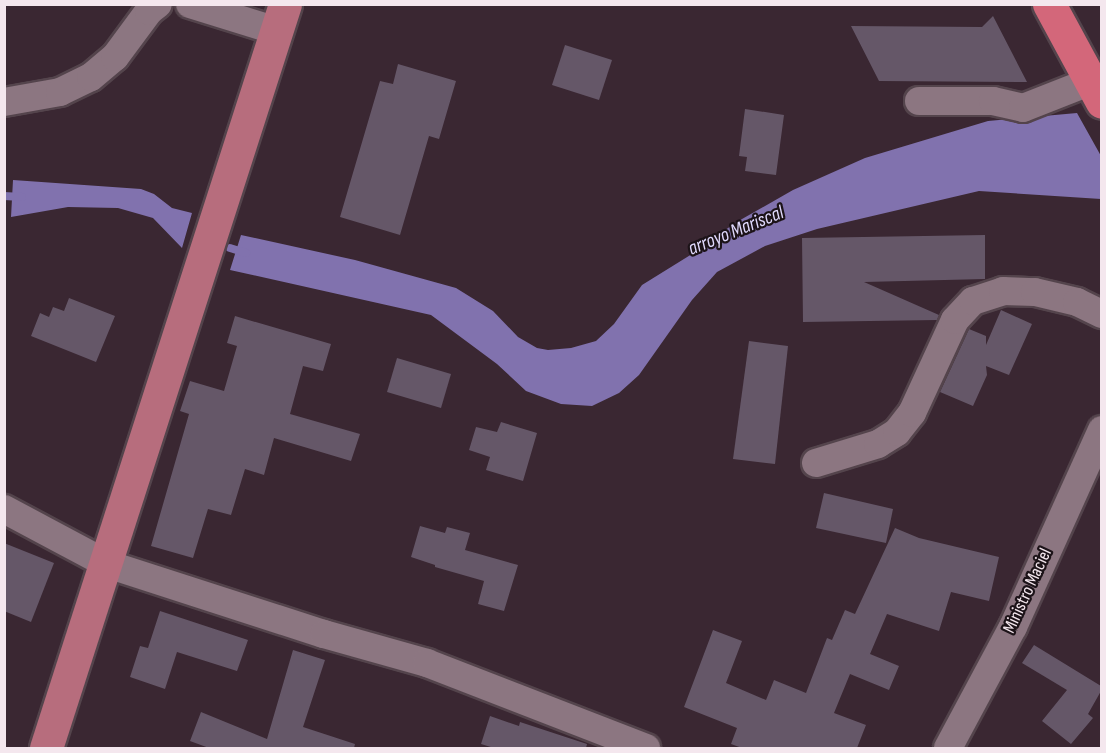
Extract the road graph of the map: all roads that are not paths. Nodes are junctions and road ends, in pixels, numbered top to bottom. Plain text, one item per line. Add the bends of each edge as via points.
1 (158, 4) edge
2 (190, 4) edge
3 (1048, 4) edge
4 (281, 18) edge
5 (1095, 92) edge
6 (919, 101) dead end
7 (4, 102) edge
8 (1101, 314) edge
9 (1101, 430) edge
10 (816, 463) dead end
11 (4, 509) edge
12 (107, 564) junction
13 (46, 748) edge
14 (646, 748) edge
15 (948, 748) edge

1 - 7 street via 115,57 91,77 60,92
2 - 4 street
3 - 5 highway
4 - 12 main road
5 - 6 street via 1023,108 993,101
8 - 10 street via 1035,292 1003,291 973,301 955,320 912,413 897,432 878,444
9 - 15 street, Ministro Maciel via 1013,627
11 - 12 street
12 - 13 main road
12 - 14 street via 427,663

